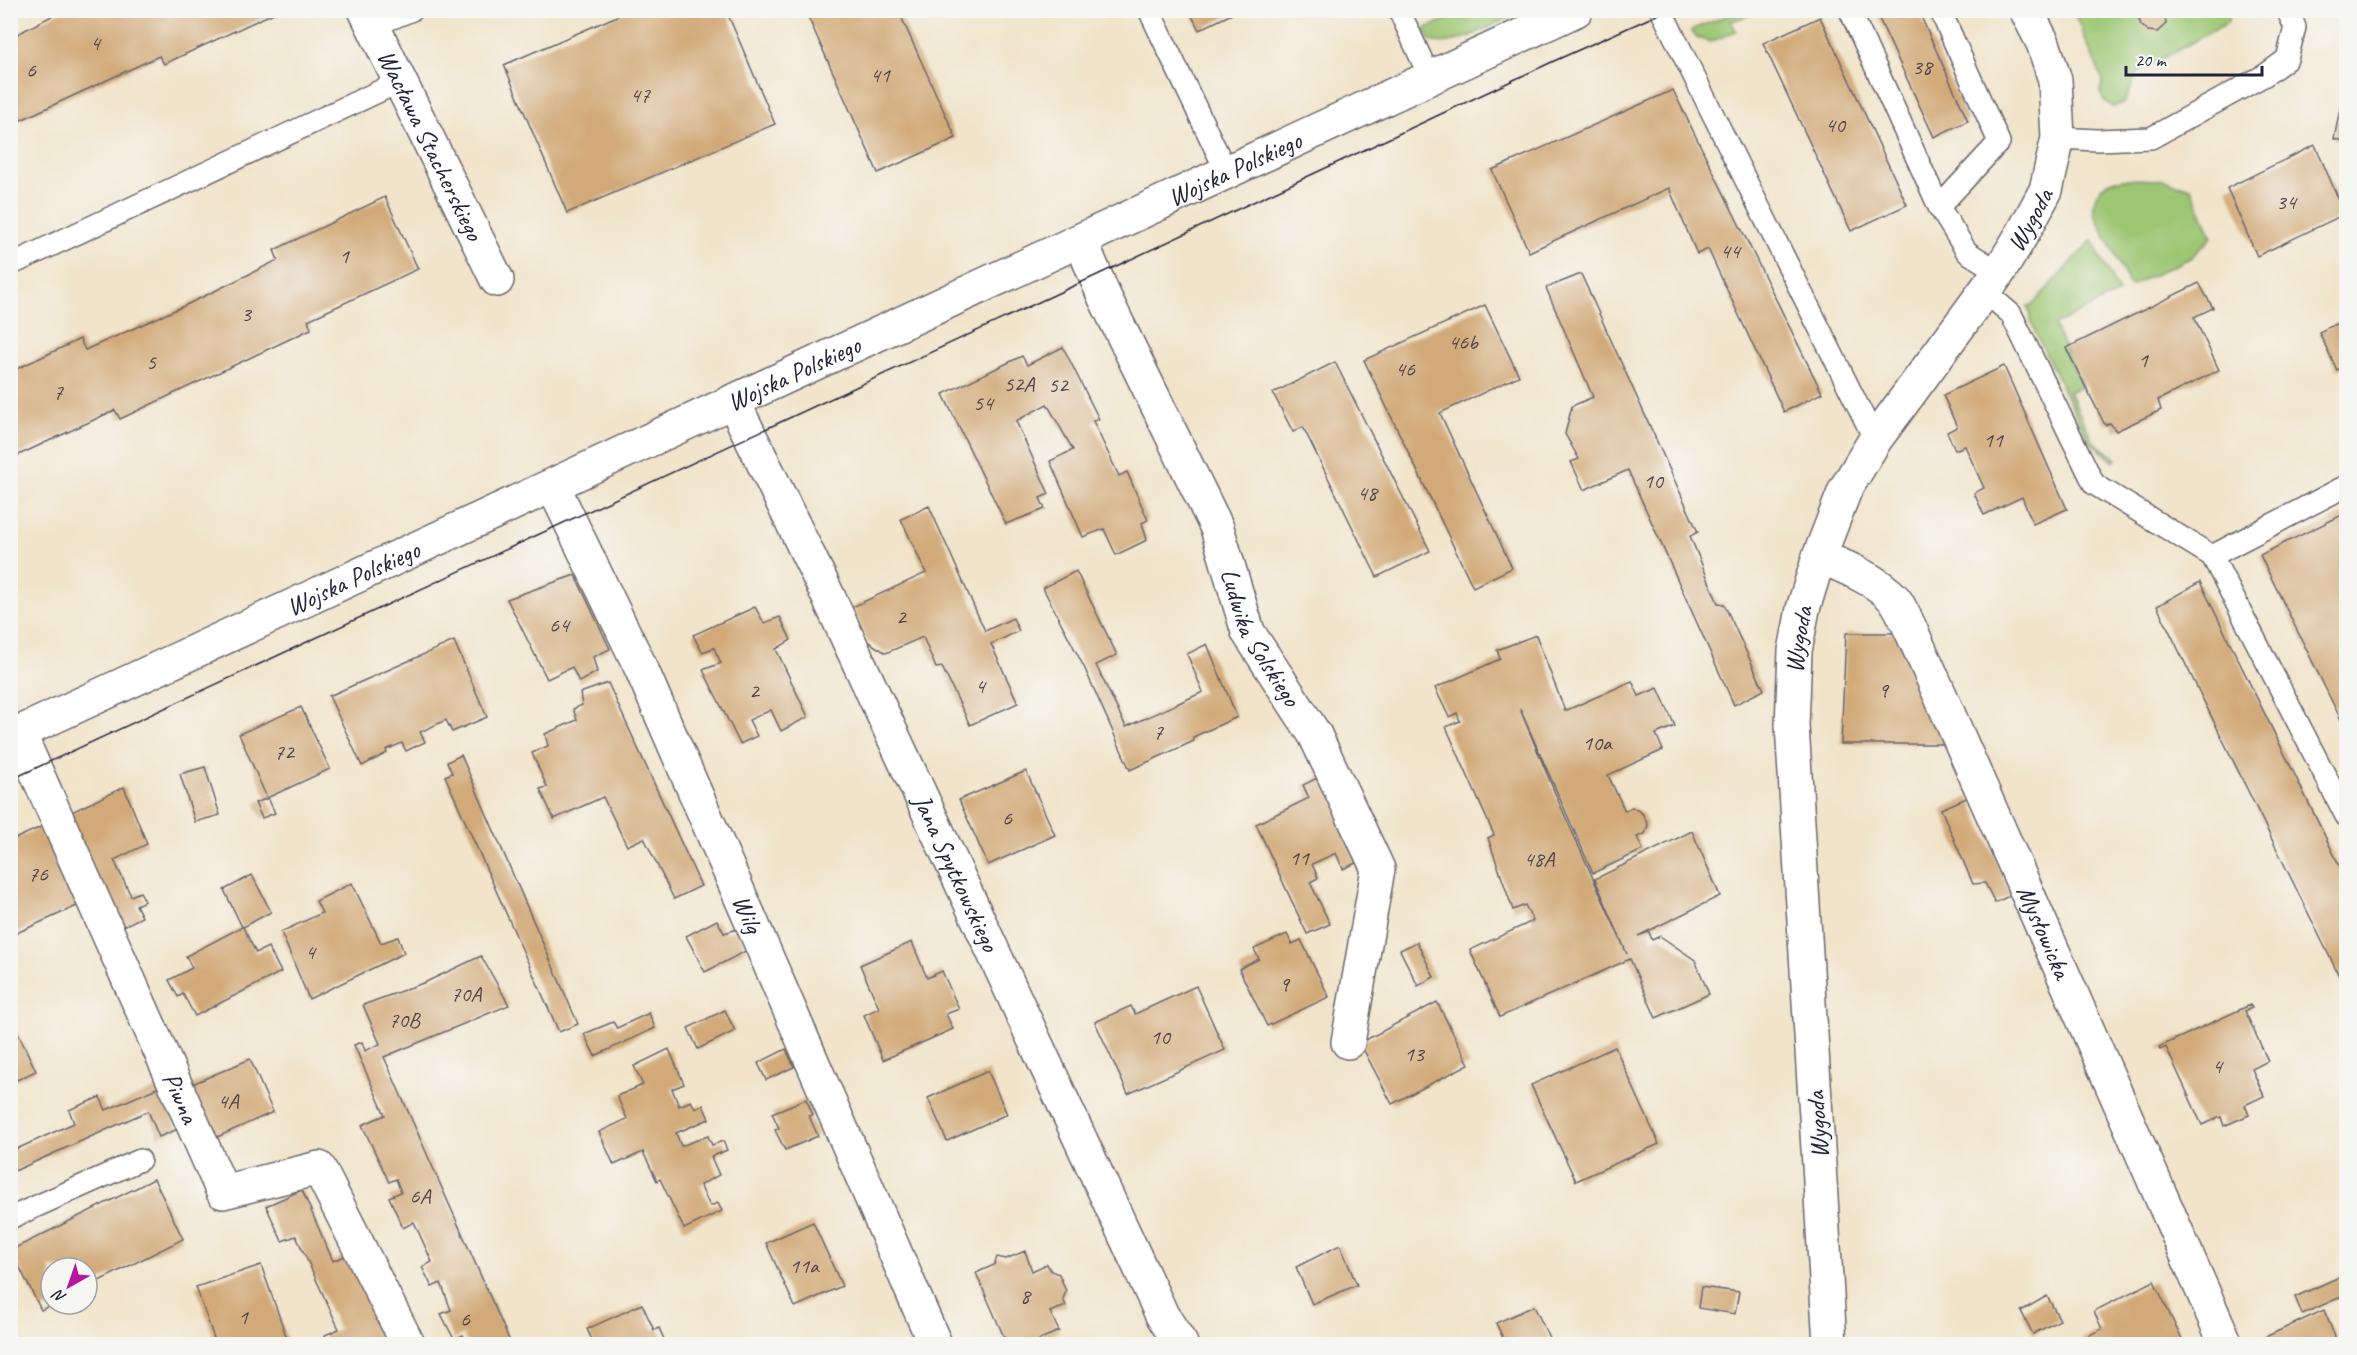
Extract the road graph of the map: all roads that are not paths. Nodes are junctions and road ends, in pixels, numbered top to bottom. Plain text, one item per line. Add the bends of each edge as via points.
1 (412, 10) edge
2 (1149, 10) edge
3 (1399, 10) edge
4 (1576, 10) edge
5 (1660, 10) edge
6 (1940, 10) edge
7 (2026, 10) edge
8 (2287, 10) edge
9 (1851, 13) dead end
10 (369, 18) edge
11 (1430, 78) junction
12 (401, 81) junction
13 (2058, 138) junction
14 (1227, 173) junction
15 (1939, 207) junction
16 (1081, 241) junction
17 (10, 266) edge
18 (497, 280) dead end
19 (1991, 281) junction
20 (732, 401) junction
21 (1875, 440) junction
22 (553, 486) junction
23 (2346, 486) edge
24 (2212, 556) junction
25 (1819, 557) junction
26 (15, 735) edge
27 (2346, 816) edge
28 (1348, 1042) dead end
29 (140, 1160) dead end
30 (10, 1218) edge
31 (408, 1344) edge
32 (935, 1344) edge
33 (1181, 1344) edge
34 (1830, 1344) edge
35 (2226, 1344) edge

1 - 10 lane
2 - 14 lane
3 - 11 lane
4 - 11 street, Wojska Polskiego
5 - 21 lane
6 - 15 lane via 1999,142
7 - 13 street, Wygoda via 2055,80
8 - 13 lane via 2295,27 2287,59 2265,75 2151,138
9 - 15 lane
10 - 12 street, Wacława Stacherskiego
11 - 14 street, Wojska Polskiego
12 - 17 lane
12 - 18 street, Wacława Stacherskiego
13 - 19 street, Wygoda via 2046,189
14 - 16 street, Wojska Polskiego
15 - 19 lane
16 - 20 street, Wojska Polskiego
16 - 28 street, Ludwika Solskiego via 1217,528 1248,632 1315,735 1378,869
19 - 21 street, Wygoda
19 - 24 lane via 2094,484
20 - 22 street, Wojska Polskiego
20 - 33 street, Jana Spytkowskiego via 821,581 1162,1315
21 - 25 street, Wygoda via 1845,490
22 - 26 street, Wojska Polskiego
22 - 32 street, Wilg via 641,668
23 - 24 lane
24 - 27 lane
25 - 34 street, Wygoda via 1795,651 1792,725
25 - 35 street, Mysłowicka via 1840,564 1895,600
26 - 31 street, Piwna via 223,1192 319,1168
29 - 30 lane

